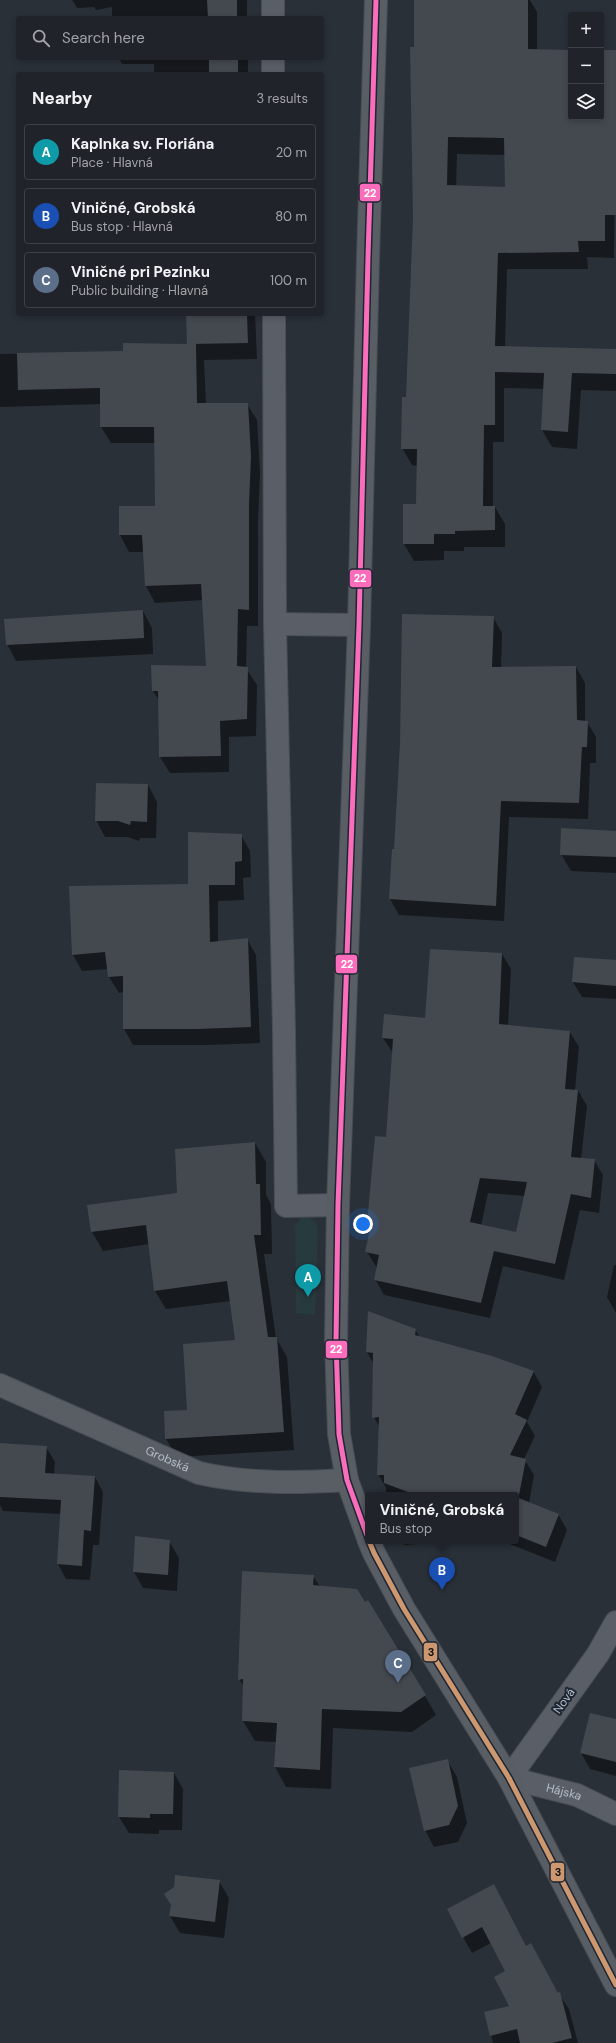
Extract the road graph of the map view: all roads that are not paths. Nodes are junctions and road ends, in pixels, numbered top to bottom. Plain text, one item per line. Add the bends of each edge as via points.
1 (273, 0) edge
2 (376, 0) edge
3 (273, 16) edge
4 (273, 60) edge
5 (273, 72) edge
6 (274, 316) edge
7 (275, 624) junction
8 (359, 625) junction
9 (338, 1204) junction
10 (0, 1385) edge
11 (347, 1480) junction
12 (365, 1530) edge
13 (370, 1544) edge
14 (616, 1622) edge
15 (509, 1778) junction
16 (616, 1814) edge
17 (616, 1985) edge

1 - 3 street
2 - 8 main road
4 - 5 street
6 - 7 street
7 - 8 street
7 - 9 street via 286,1206
8 - 9 main road
9 - 11 main road via 337,1401 339,1434
10 - 11 main road, Grobská via 199,1473 227,1479 265,1482
11 - 12 main road
13 - 15 main road via 404,1609
14 - 15 street, Nová via 598,1654
15 - 16 street, Hájska via 577,1795
15 - 17 main road

